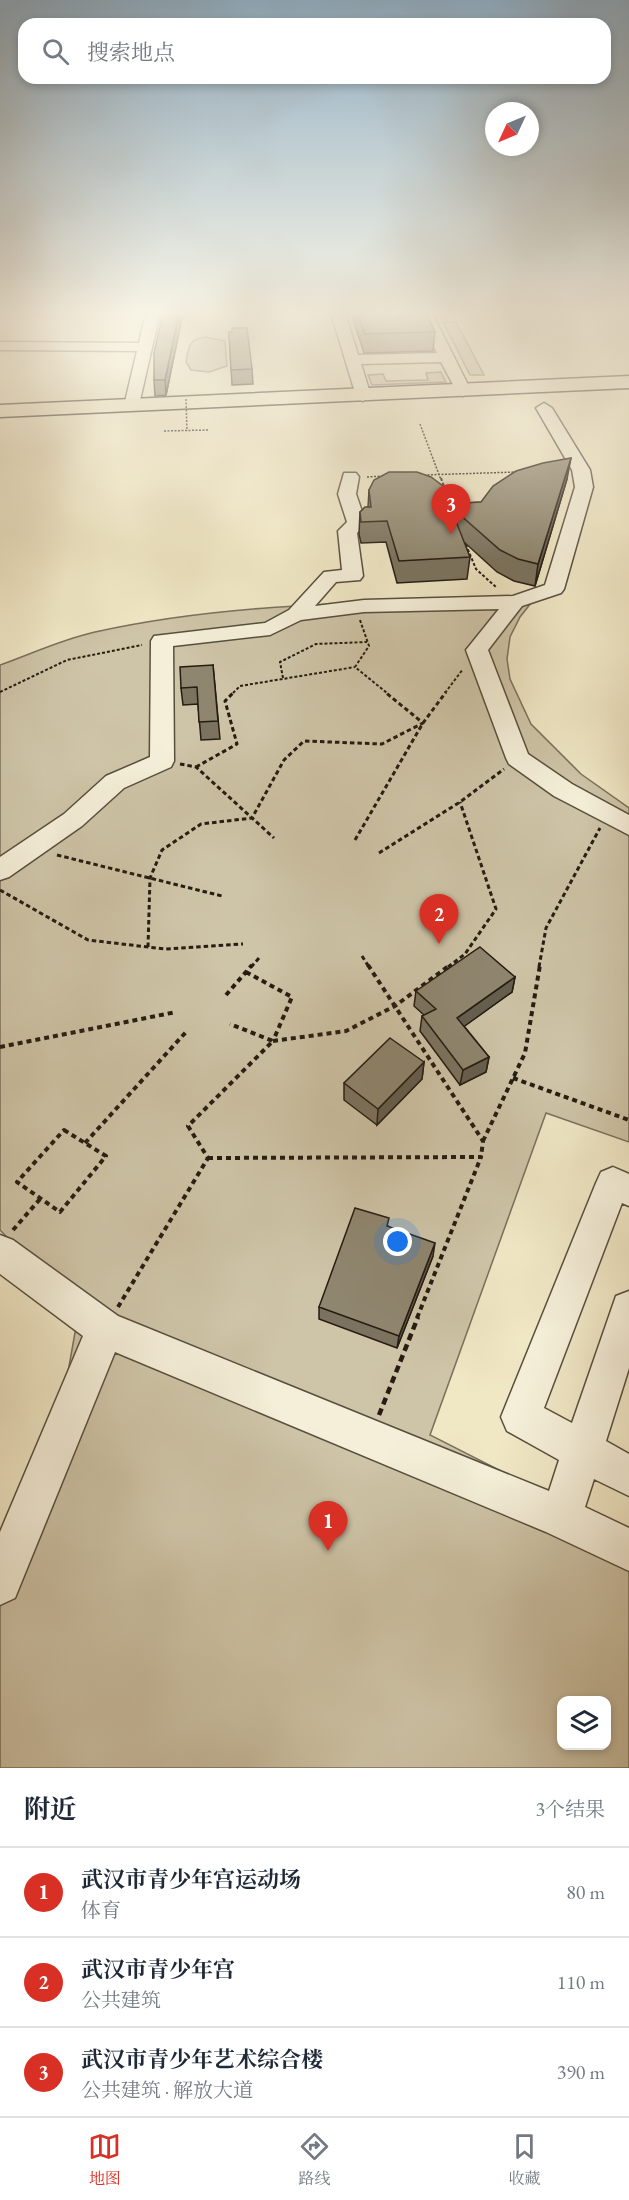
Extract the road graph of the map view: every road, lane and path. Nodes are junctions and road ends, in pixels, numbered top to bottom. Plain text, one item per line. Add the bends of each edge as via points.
1 (134, 396) edge
2 (363, 396) joint
3 (373, 396) edge
4 (502, 396) edge
5 (629, 396) edge
6 (186, 399) dead end
7 (330, 403) junction
8 (132, 406) junction
9 (565, 407) dead end
10 (473, 408) dead end
11 (537, 408) joint
12 (0, 411) edge
13 (0, 423) edge
14 (420, 424) dead end
15 (208, 430) dead end
16 (164, 431) dead end
17 (187, 431) junction
18 (522, 472) edge
19 (417, 475) edge
20 (440, 475) junction
21 (395, 476) edge
22 (350, 477) joint
23 (452, 506) edge
24 (464, 538) edge
25 (353, 576) junction
26 (515, 603) junction
27 (347, 608) junction
28 (296, 614) junction
29 (162, 641) junction
30 (367, 642) junction
31 (477, 650) junction
32 (355, 667) junction
33 (283, 678) junction
34 (0, 692) edge
35 (423, 723) junction
36 (518, 758) junction
37 (162, 761) junction
38 (196, 767) junction
39 (460, 802) junction
40 (609, 813) junction
41 (252, 818) junction
42 (629, 826) edge
43 (274, 838) dead end
44 (355, 840) dead end
45 (32, 848) junction
46 (379, 853) dead end
47 (0, 870) edge
48 (150, 878) junction
49 (0, 890) edge
50 (222, 896) dead end
51 (243, 944) dead end
52 (148, 947) junction
53 (362, 956) dead end
54 (259, 958) dead end
55 (246, 972) junction
56 (226, 995) dead end
57 (395, 1006) junction
58 (176, 1012) dead end
59 (230, 1024) dead end
60 (186, 1032) dead end
61 (273, 1041) junction
62 (0, 1047) edge
63 (513, 1078) junction
64 (629, 1120) edge
65 (483, 1141) junction
66 (85, 1143) junction
67 (481, 1157) junction
68 (208, 1158) junction
69 (629, 1190) edge
70 (40, 1199) junction
71 (3, 1245) edge
72 (629, 1309) edge
73 (105, 1329) junction
74 (370, 1438) junction
75 (583, 1450) junction
76 (629, 1476) edge
77 (561, 1517) junction
78 (629, 1550) edge
79 (0, 1583) edge

1 - 8 street
2 - 3 main road
2 - 7 main road
4 - 7 main road
5 - 7 main road
6 - 17 path, bridge
7 - 8 main road
7 - 10 main road
7 - 13 main road
8 - 12 main road
9 - 11 main road
11 - 26 street via 581,470 584,487 554,589
14 - 20 path
15 - 17 path
16 - 17 path
18 - 20 path
19 - 20 path
20 - 23 path
21 - 22 path
22 - 25 street via 347,494 357,523 347,531
24 - 26 path via 476,570
25 - 27 street
25 - 28 street via 331,576
26 - 27 street
26 - 31 street
27 - 28 street
27 - 30 path
28 - 29 street via 270,629
29 - 34 path via 67,660
29 - 37 street
30 - 32 path via 369,646
30 - 33 path via 316,644 280,662
31 - 35 path
31 - 36 street
32 - 33 path
32 - 35 path
33 - 38 path via 240,686 225,701 237,744
35 - 41 path via 382,744 304,741 284,760
35 - 44 path
36 - 39 path
36 - 40 street via 563,790
37 - 38 path
37 - 45 street via 115,782 73,820
38 - 41 path
39 - 46 path
39 - 57 path via 496,909 465,954
40 - 42 street
40 - 63 path via 546,928 525,1053
41 - 43 path
41 - 48 path via 201,824 162,850
45 - 47 street
45 - 48 path
48 - 50 path
48 - 52 path
49 - 52 path via 88,940
51 - 52 path
53 - 57 path
54 - 55 path
55 - 56 path
55 - 61 path via 292,997
57 - 61 path via 346,1031
57 - 65 path
58 - 62 path
59 - 61 path
60 - 66 path
61 - 68 path via 188,1126
63 - 64 path
63 - 65 path
65 - 67 path
66 - 70 path via 106,1156 60,1212
66 - 70 path via 64,1130 17,1182
67 - 68 path
67 - 74 path
68 - 73 path
69 - 75 street via 613,1183 521,1417
70 - 71 path
71 - 73 street
72 - 75 street
73 - 74 street
73 - 79 street
74 - 77 street
75 - 76 street
75 - 77 street
77 - 78 street

